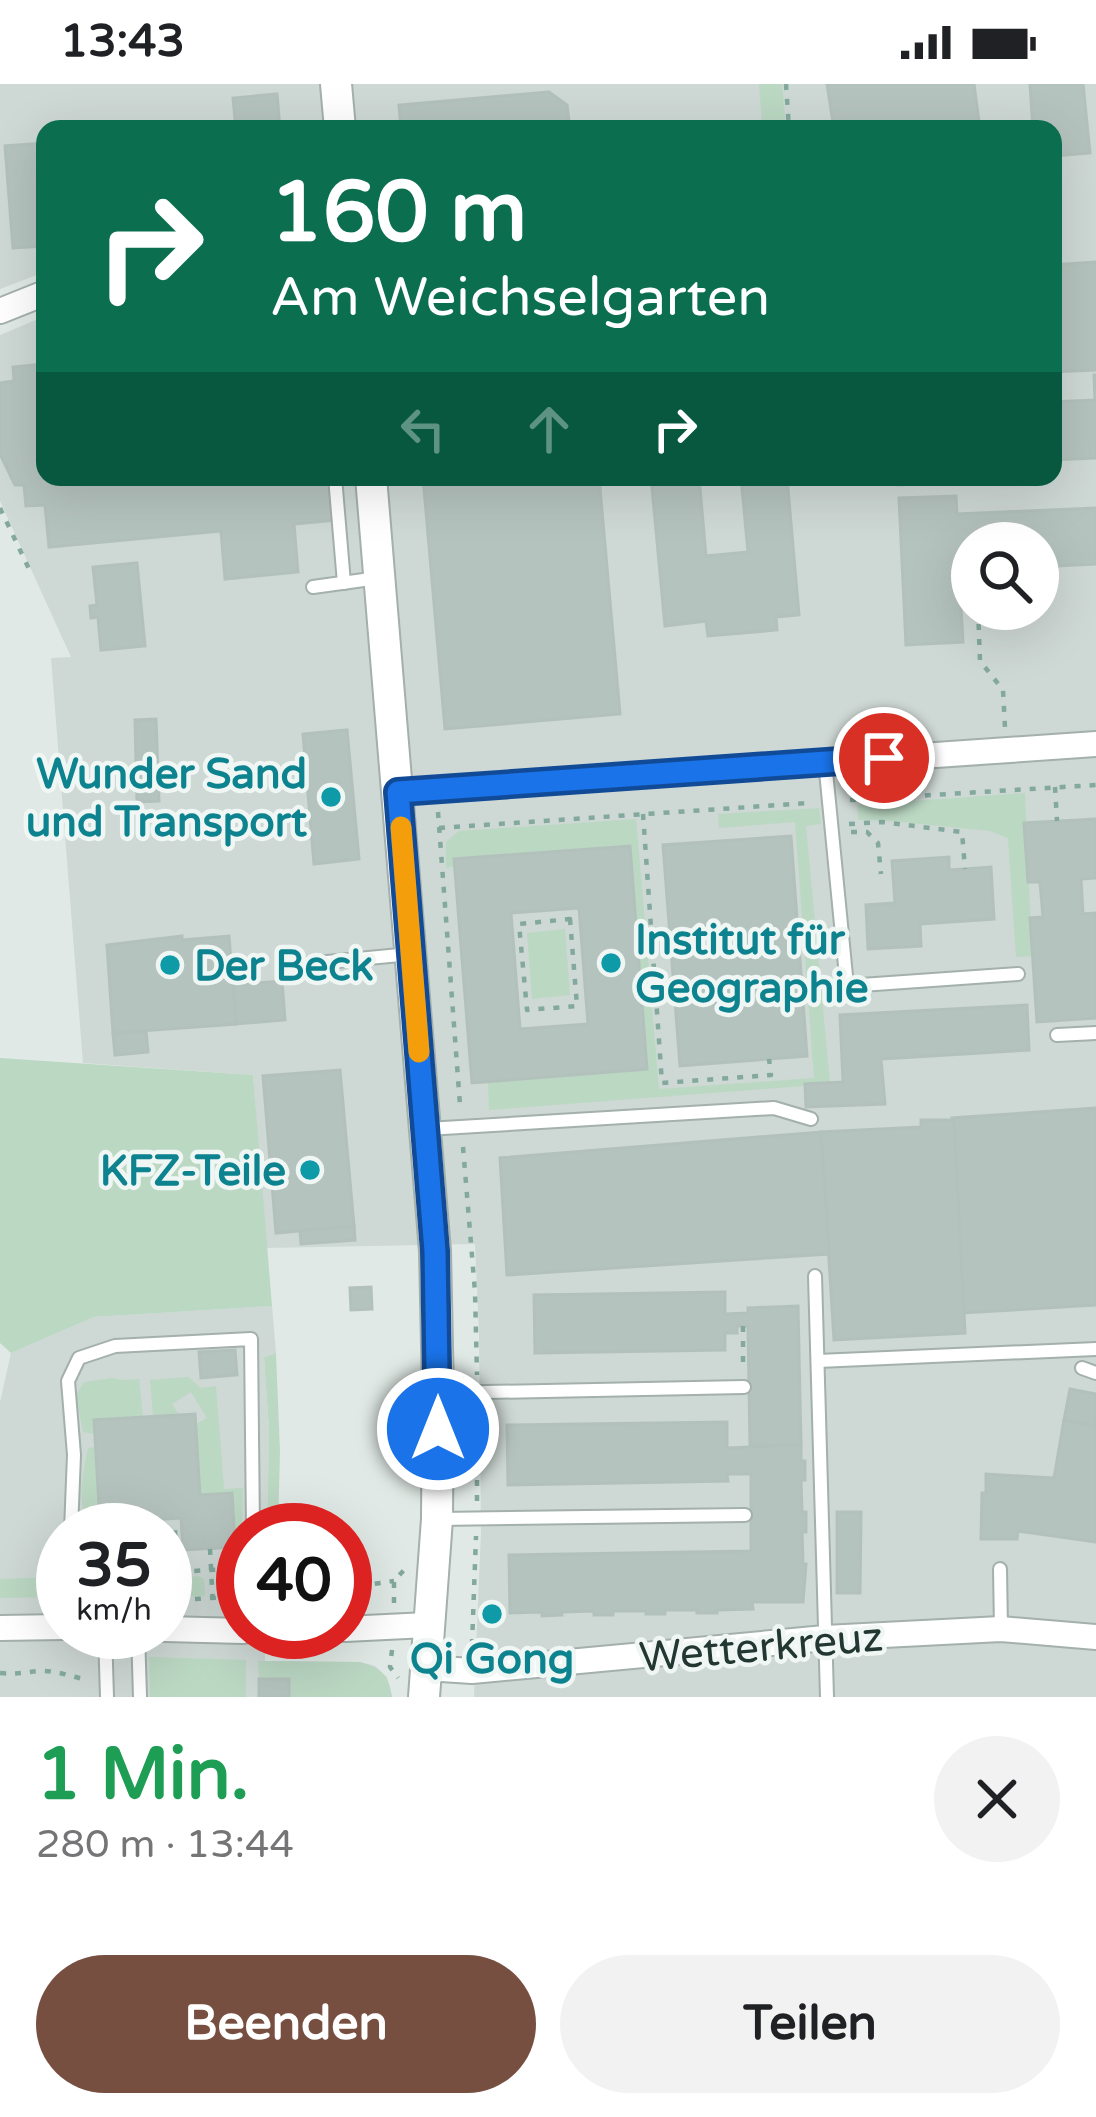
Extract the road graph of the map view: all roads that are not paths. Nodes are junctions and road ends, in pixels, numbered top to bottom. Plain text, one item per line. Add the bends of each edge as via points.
1 (336, 84) edge
2 (339, 120) edge
3 (36, 297) edge
4 (0, 311) edge
5 (336, 486) edge
6 (372, 486) edge
7 (381, 578) junction
8 (344, 583) junction
9 (314, 587) dead end
10 (1096, 744) edge
11 (825, 761) junction
12 (398, 792) junction
13 (411, 954) junction
14 (286, 966) dead end
15 (1018, 974) dead end
16 (1096, 1033) edge
17 (1057, 1035) dead end
18 (812, 1119) dead end
19 (426, 1129) junction
20 (815, 1276) dead end
21 (1096, 1349) edge
22 (818, 1361) junction
23 (744, 1387) road end
24 (438, 1393) junction
25 (72, 1503) edge
26 (253, 1503) edge
27 (745, 1516) dead end
28 (437, 1520) junction
29 (1000, 1569) dead end
30 (428, 1625) junction
31 (36, 1627) edge
32 (0, 1628) edge
33 (372, 1628) edge
34 (1001, 1629) junction
35 (1096, 1637) edge
36 (825, 1638) junction
37 (106, 1659) edge
38 (139, 1659) edge
39 (425, 1682) edge
40 (107, 1697) edge
41 (140, 1697) edge
42 (827, 1697) edge

1 - 2 street
3 - 4 street
5 - 8 lane
6 - 7 street, Wetterkreuz
7 - 8 lane
7 - 12 street, Wetterkreuz
8 - 9 lane
10 - 11 street
11 - 12 street
11 - 15 lane via 847,986
12 - 13 street, Wetterkreuz
13 - 14 lane
13 - 19 street, Wetterkreuz
16 - 17 lane
18 - 19 lane via 774,1108
19 - 24 street, Wetterkreuz
20 - 22 lane
21 - 22 lane
22 - 36 lane
23 - 24 lane
24 - 28 street, Wetterkreuz
25 - 26 lane via 68,1381 79,1358 115,1346 251,1339
27 - 28 lane
28 - 30 street, Wetterkreuz
29 - 34 lane
30 - 33 street
30 - 39 street, Wetterkreuz
31 - 32 street
34 - 35 street, Wetterkreuz
34 - 36 street, Wetterkreuz
36 - 39 street, Wetterkreuz
36 - 42 lane
37 - 40 lane
38 - 41 lane

